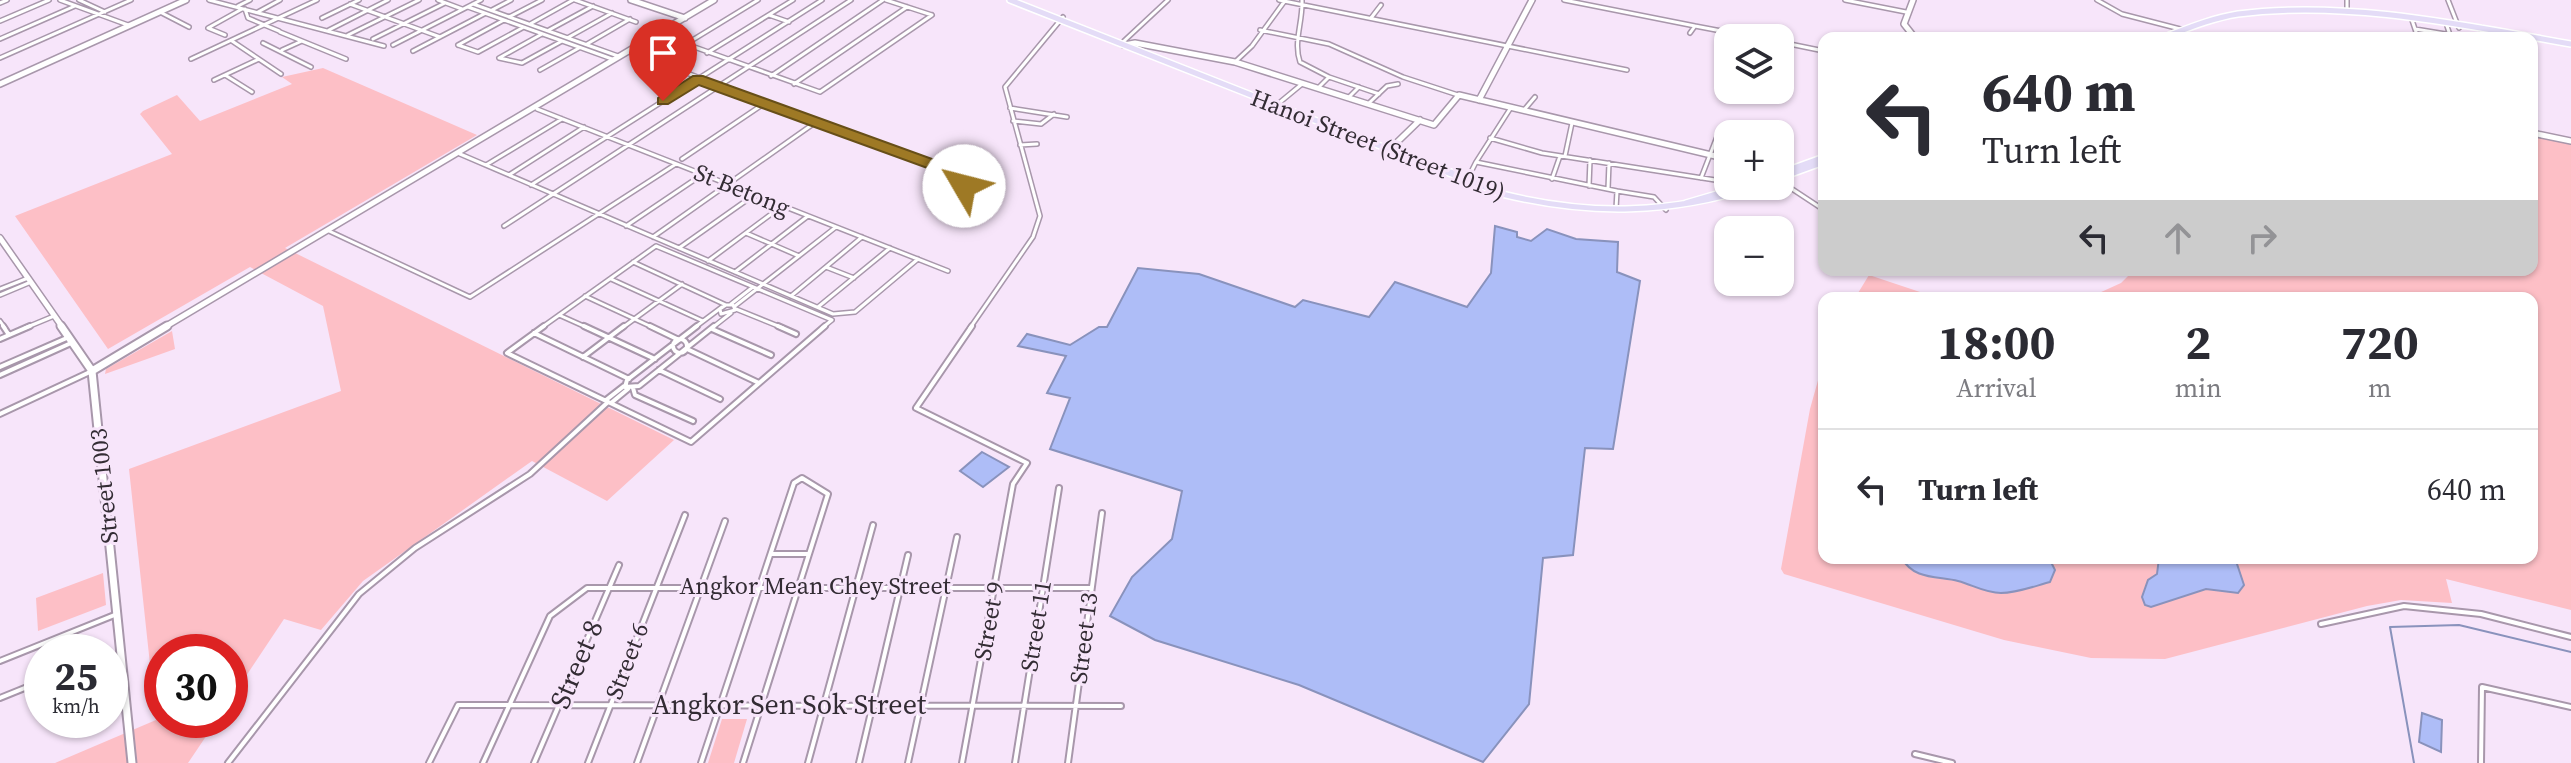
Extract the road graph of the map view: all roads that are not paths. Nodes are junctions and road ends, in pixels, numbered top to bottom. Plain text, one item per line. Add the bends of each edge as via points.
1 (7, 0) edge
2 (49, 0) edge
3 (60, 0) edge
4 (79, 0) edge
5 (90, 0) edge
6 (131, 0) edge
7 (183, 0) edge
8 (209, 0) edge
9 (250, 0) edge
10 (280, 0) edge
11 (317, 0) edge
12 (359, 0) edge
13 (388, 0) edge
14 (419, 0) edge
15 (438, 0) edge
16 (481, 0) edge
17 (511, 0) edge
18 (542, 0) edge
19 (574, 0) edge
20 (631, 0) edge
21 (714, 0) edge
22 (758, 0) edge
23 (793, 0) edge
24 (822, 0) edge
25 (851, 0) edge
26 (885, 0) edge
27 (1010, 0) edge
28 (1020, 0) edge
29 (1168, 0) edge
30 (1279, 0) edge
31 (1532, 0) edge
32 (1564, 0) edge
33 (1845, 0) edge
34 (1913, 0) edge
35 (2097, 0) edge
36 (2347, 0) edge
37 (2448, 0) edge
38 (1287, 1) edge
39 (85, 2) junction
40 (1302, 2) edge
41 (0, 3) edge
42 (445, 3) junction
43 (350, 4) junction
44 (473, 4) junction
45 (1381, 5) dead end
46 (75, 6) junction
47 (593, 6) junction
48 (237, 7) junction
49 (468, 7) junction
50 (907, 7) junction
51 (244, 9) junction
52 (462, 9) junction
53 (2347, 9) junction
54 (367, 10) junction
55 (491, 10) junction
56 (160, 12) junction
57 (258, 12) junction
58 (1906, 12) junction
59 (105, 13) junction
60 (486, 13) junction
61 (612, 13) junction
62 (98, 14) junction
63 (769, 15) junction
64 (385, 17) junction
65 (509, 17) junction
66 (280, 18) junction
67 (322, 18) dead end
68 (685, 18) junction
69 (1061, 18) junction
70 (1371, 18) junction
71 (630, 19) junction
72 (504, 20) junction
73 (2412, 20) junction
74 (0, 21) edge
75 (636, 22) dead end
76 (789, 22) junction
77 (295, 23) junction
78 (403, 24) junction
79 (529, 24) junction
80 (128, 25) junction
81 (265, 26) junction
82 (1695, 26) junction
83 (2447, 26) junction
84 (189, 27) dead end
85 (524, 27) junction
86 (2458, 27) junction
87 (2415, 29) junction
88 (329, 30) dead end
89 (421, 30) junction
90 (1260, 30) junction
91 (1714, 30) edge
92 (2184, 30) junction
93 (279, 31) junction
94 (548, 31) junction
95 (1910, 32) edge
96 (2178, 32) edge
97 (2191, 32) edge
98 (2416, 32) edge
99 (2430, 32) edge
100 (2449, 32) edge
101 (2480, 32) edge
102 (1690, 33) dead end
103 (542, 34) junction
104 (225, 35) dead end
105 (348, 35) dead end
106 (440, 37) junction
107 (568, 38) junction
108 (0, 39) edge
109 (373, 39) dead end
110 (1296, 39) junction
111 (2538, 40) edge
112 (232, 41) junction
113 (302, 41) junction
114 (562, 41) junction
115 (2538, 41) edge
116 (263, 43) dead end
117 (1125, 43) junction
118 (393, 45) dead end
119 (586, 45) junction
120 (687, 45) junction
121 (1794, 45) edge
122 (2571, 45) edge
123 (384, 46) dead end
124 (1508, 46) junction
125 (580, 48) junction
126 (1818, 50) edge
127 (281, 51) junction
128 (413, 51) dead end
129 (630, 52) junction
130 (707, 53) junction
131 (641, 57) junction
132 (0, 58) edge
133 (191, 59) dead end
134 (346, 59) dead end
135 (619, 59) junction
136 (257, 60) junction
137 (727, 60) junction
138 (1235, 62) junction
139 (311, 67) dead end
140 (748, 68) junction
141 (540, 70) dead end
142 (1627, 70) dead end
143 (281, 74) dead end
144 (225, 75) junction
145 (771, 76) junction
146 (1329, 77) junction
147 (698, 79) junction
148 (214, 80) dead end
149 (0, 82) edge
150 (1304, 83) junction
151 (794, 84) junction
152 (1398, 84) dead end
153 (719, 87) junction
154 (1319, 87) junction
155 (1359, 87) junction
156 (252, 92) dead end
157 (1379, 94) junction
158 (1459, 95) junction
159 (1349, 97) junction
160 (1535, 97) dead end
161 (1479, 100) junction
162 (765, 103) junction
163 (1279, 103) junction
164 (1369, 103) junction
165 (1009, 107) junction
166 (537, 109) junction
167 (1510, 109) junction
168 (1522, 112) junction
169 (1054, 114) junction
170 (1308, 116) junction
171 (1067, 117) dead end
172 (562, 119) junction
173 (1420, 120) junction
174 (1013, 121) junction
175 (816, 122) junction
176 (1572, 123) junction
177 (584, 127) junction
178 (2538, 133) edge
179 (607, 136) junction
180 (1490, 138) junction
181 (2571, 140) edge
182 (1037, 144) dead end
183 (628, 145) junction
184 (1020, 145) junction
185 (1390, 149) junction
186 (1714, 149) edge
187 (460, 154) junction
188 (1562, 156) junction
189 (1712, 156) junction
190 (682, 159) dead end
191 (1590, 160) junction
192 (1476, 162) junction
193 (1818, 162) edge
194 (1609, 163) junction
195 (676, 164) junction
196 (485, 165) junction
197 (1794, 172) edge
198 (703, 174) junction
199 (509, 175) junction
200 (1468, 178) junction
201 (1701, 178) junction
202 (1552, 179) junction
203 (1714, 180) edge
204 (728, 184) junction
205 (531, 185) junction
206 (1589, 186) junction
207 (1794, 188) edge
208 (1608, 190) junction
209 (1617, 191) junction
210 (984, 193) dead end
211 (552, 194) junction
212 (754, 195) junction
213 (1714, 195) edge
214 (782, 206) junction
215 (1818, 206) edge
216 (1665, 208) junction
217 (1616, 209) junction
218 (599, 214) junction
219 (808, 216) junction
220 (504, 226) dead end
221 (626, 226) junction
222 (836, 227) junction
223 (329, 231) junction
224 (745, 233) junction
225 (653, 237) junction
226 (862, 237) junction
227 (0, 238) edge
228 (772, 244) junction
229 (679, 248) junction
230 (890, 248) junction
231 (799, 256) junction
232 (918, 259) junction
233 (708, 261) junction
234 (633, 262) junction
235 (826, 267) junction
236 (948, 271) dead end
237 (735, 272) junction
238 (854, 278) junction
239 (610, 279) junction
240 (29, 280) junction
241 (682, 284) junction
242 (763, 284) junction
243 (755, 288) junction
244 (0, 292) edge
245 (585, 296) junction
246 (791, 296) junction
247 (659, 301) junction
248 (730, 306) junction
249 (818, 307) junction
250 (731, 313) junction
251 (559, 315) junction
252 (54, 316) junction
253 (634, 319) junction
254 (0, 321) edge
255 (703, 321) junction
256 (712, 329) junction
257 (534, 333) junction
258 (796, 334) dead end
259 (9, 335) junction
260 (609, 338) junction
261 (0, 339) edge
262 (70, 340) junction
263 (677, 342) junction
264 (687, 349) junction
265 (771, 355) dead end
266 (583, 357) junction
267 (655, 359) junction
268 (0, 367) edge
269 (659, 370) junction
270 (92, 371) junction
271 (0, 375) edge
272 (629, 379) junction
273 (759, 383) junction
274 (629, 388) junction
275 (720, 399) dead end
276 (608, 401) junction
277 (0, 414) edge
278 (693, 421) dead end
279 (1059, 488) dead end
280 (1102, 513) dead end
281 (685, 515) dead end
282 (725, 521) dead end
283 (873, 525) dead end
284 (957, 537) dead end
285 (770, 554) junction
286 (808, 554) junction
287 (908, 555) dead end
288 (619, 565) dead end
289 (947, 585) junction
290 (760, 586) junction
291 (798, 586) junction
292 (856, 586) junction
293 (901, 586) junction
294 (995, 586) junction
295 (656, 587) junction
296 (702, 587) junction
297 (1042, 587) junction
298 (609, 588) junction
299 (1090, 588) junction
300 (117, 614) junction
301 (2321, 624) dead end
302 (119, 634) edge
303 (2571, 637) edge
304 (0, 661) edge
305 (24, 688) edge
306 (0, 698) edge
307 (611, 703) junction
308 (659, 703) junction
309 (559, 704) junction
310 (721, 704) junction
311 (762, 704) junction
312 (824, 704) junction
313 (510, 705) junction
314 (873, 705) junction
315 (921, 705) junction
316 (973, 705) junction
317 (1024, 705) junction
318 (1076, 706) junction
319 (1121, 706) dead end
320 (2571, 707) edge
321 (128, 725) edge
322 (1915, 754) dead end
323 (132, 763) edge
324 (228, 763) edge
325 (429, 763) edge
326 (483, 763) edge
327 (534, 763) edge
328 (588, 763) edge
329 (637, 763) edge
330 (701, 763) edge
331 (743, 763) edge
332 (808, 763) edge
333 (859, 763) edge
334 (908, 763) edge
335 (962, 763) edge
336 (1015, 763) edge
337 (1068, 763) edge
338 (1952, 763) edge
339 (2481, 763) edge

1 - 41 street
2 - 74 street
3 - 46 street
4 - 39 street
5 - 39 street
6 - 59 street
7 - 56 main road
7 - 80 main road
8 - 48 street
9 - 48 street
10 - 57 street
11 - 66 street
12 - 43 street
13 - 54 street
14 - 64 street
15 - 42 street
16 - 44 street
17 - 55 street
18 - 65 street
19 - 47 street
19 - 79 street
20 - 68 main road
21 - 68 main road
22 - 120 street
23 - 63 street
24 - 76 street
25 - 140 street
26 - 50 street
26 - 145 street
27 - 69 main road, Hanoi Street (Street 1019)
28 - 69 main road, Hanoi Street (Street 1019)
29 - 117 street
30 - 38 street
31 - 124 main road
32 - 82 street
33 - 58 street
34 - 58 main road
35 - 92 street via 2122,14
36 - 53 street
37 - 86 street
38 - 40 street
38 - 90 street
39 - 59 street
40 - 70 street
40 - 110 street via 1303,23
42 - 52 street
42 - 78 street
43 - 54 street
43 - 67 street
44 - 49 street
44 - 55 street
45 - 70 street
46 - 62 street
46 - 108 street
47 - 61 street
47 - 94 street
48 - 51 street
49 - 52 street
49 - 60 street
50 - 151 street
50 - 151 street via 932,15 820,92
51 - 57 street
51 - 81 street via 248,18
51 - 104 street via 208,28
52 - 89 street
53 - 86 main road
53 - 92 main road via 2240,13
54 - 64 street
54 - 88 street
55 - 60 street
55 - 65 street
56 - 80 main road
56 - 84 street
57 - 66 street
58 - 95 main road via 1904,24
59 - 62 street
59 - 80 street
60 - 72 street
60 - 106 street
61 - 71 street
61 - 107 street
62 - 132 street
63 - 76 street
63 - 130 street
64 - 78 street
64 - 105 street
65 - 79 street
66 - 77 street
66 - 81 street
68 - 129 main road
69 - 117 main road, Hanoi Street (Street 1019)
69 - 165 street via 1005,87
70 - 124 street
71 - 75 street
71 - 119 street
72 - 85 street
72 - 85 street via 458,45 478,52
73 - 83 main road
73 - 87 street
73 - 97 main road via 2349,12 2274,12
76 - 137 street
77 - 93 street
77 - 123 street
78 - 89 street
78 - 109 street
79 - 85 street
79 - 94 street
80 - 149 main road
81 - 93 street
81 - 112 street
82 - 91 street
82 - 102 street
83 - 86 main road
83 - 100 street
85 - 103 street
86 - 101 main road
87 - 98 street
87 - 99 street
89 - 106 street
89 - 118 street
90 - 110 street
90 - 138 street
92 - 96 main road
93 - 113 street
94 - 107 street
103 - 114 street
103 - 114 street via 499,58 522,63
106 - 128 street
107 - 119 street
110 - 146 street via 1300,62
110 - 158 street via 1329,44
111 - 122 main road
112 - 133 street
112 - 136 street
113 - 127 street
113 - 134 street
114 - 125 street
115 - 122 main road
116 - 127 street
117 - 138 main road
117 - 163 main road, Hanoi Street (Street 1019)
117 - 170 main road, Hanoi Street (Street 1019)
119 - 125 street
119 - 135 street
120 - 130 street
120 - 131 street
121 - 126 street
124 - 142 street
124 - 161 main road
125 - 135 street
125 - 141 street
127 - 139 street
129 - 131 street
129 - 135 main road
130 - 137 street
131 - 147 street
135 - 166 main road
136 - 143 street
136 - 144 street
137 - 140 street
137 - 147 street
138 - 150 main road
140 - 145 street
140 - 153 street
144 - 148 street
144 - 156 street
145 - 151 street
146 - 154 street
146 - 155 street
147 - 153 street
147 - 179 street
150 - 154 main road
150 - 163 street
152 - 157 street
153 - 162 street
153 - 183 street
154 - 159 main road
155 - 157 street
155 - 159 street
157 - 164 street
158 - 161 main road
158 - 173 main road via 1434,125
159 - 164 main road
160 - 168 street
161 - 167 main road
162 - 175 street
162 - 190 street
163 - 170 main road, Hanoi Street (Street 1019)
164 - 173 main road
165 - 169 street
165 - 174 street
166 - 172 street, St Betong
166 - 187 main road
167 - 168 main road
167 - 180 street
168 - 176 main road
169 - 171 street
169 - 174 street via 1041,124
170 - 185 main road, Hanoi Street (Street 1019)
172 - 177 street, St Betong
172 - 196 street
173 - 185 main road
174 - 184 street
175 - 204 street
175 - 210 street via 962,175 964,186
176 - 188 street
176 - 189 main road
177 - 179 street, St Betong
177 - 199 street
178 - 181 main road
179 - 183 street, St Betong
179 - 205 street
180 - 188 street
180 - 192 street
182 - 184 street
183 - 195 street, St Betong
183 - 211 street
184 - 294 street, Street 9 via 1040,216 1033,237 916,408 1025,460 1026,467 1015,478
185 - 200 main road, Hanoi Street (Street 1019)
185 - 216 main road, Hanoi Street (Street 1019) via 1482,188 1536,204 1596,212
186 - 189 street
187 - 196 street
187 - 223 main road
188 - 191 street
188 - 202 street
189 - 201 street
191 - 194 street
191 - 206 street
192 - 200 street
192 - 202 street
193 - 197 main road
194 - 201 street
194 - 208 street
195 - 198 street, St Betong
195 - 218 street
196 - 199 street
198 - 204 street, St Betong
198 - 221 street
199 - 205 street
200 - 217 main road, Hanoi Street (Street 1019) via 1538,200
201 - 203 street
202 - 206 street
204 - 212 street, St Betong
204 - 225 street
205 - 211 street
206 - 208 street
207 - 215 street
208 - 209 street
209 - 216 street via 1654,197
209 - 217 street
211 - 218 street
211 - 220 street
212 - 214 street, St Betong
212 - 229 street
213 - 216 main road, Hanoi Street (Street 1019)
214 - 219 street, St Betong
214 - 224 street
216 - 217 main road, Hanoi Street (Street 1019)
218 - 221 street
218 - 223 street via 470,297
219 - 222 street, St Betong
219 - 228 street
221 - 225 street
222 - 226 street, St Betong
222 - 231 street
223 - 270 main road
224 - 228 street
224 - 233 street
225 - 229 street
226 - 230 street, St Betong
226 - 235 street
227 - 240 main road, Street 1003
228 - 231 street
228 - 237 street
229 - 233 street
230 - 232 street, St Betong
230 - 238 street
231 - 242 street
232 - 236 street, St Betong
232 - 249 street via 855,312 833,314
233 - 237 street
234 - 239 street
234 - 241 street
234 - 243 street via 656,246
235 - 238 street
235 - 246 street
237 - 242 street
238 - 249 street
239 - 245 street
239 - 247 street
240 - 244 street
240 - 252 main road, Street 1003
241 - 247 street
241 - 248 street
242 - 243 street
242 - 246 street
243 - 248 street
243 - 273 street via 832,320
245 - 251 street
245 - 253 street
246 - 249 street
247 - 253 street
247 - 255 street
248 - 250 street
248 - 250 street via 721,314
248 - 255 street
248 - 258 street
250 - 256 street
251 - 257 street
251 - 260 street
252 - 259 street
252 - 262 main road, Street 1003
253 - 260 street
253 - 263 street
254 - 259 street
255 - 263 street
256 - 264 street
256 - 265 street
257 - 266 street
257 - 276 street via 507,353
259 - 261 street
260 - 266 street
260 - 267 street
262 - 268 street
262 - 270 main road, Street 1003
262 - 271 street
263 - 264 street via 687,342
263 - 264 street via 675,351
263 - 267 street
264 - 269 street
264 - 273 street
266 - 272 street
267 - 272 street
269 - 274 street
269 - 275 street
270 - 277 street
270 - 300 main road, Street 1003
272 - 274 street
273 - 276 street via 691,442
274 - 276 street
274 - 278 street
276 - 324 street via 530,474 415,548 359,594
279 - 297 street, Street 11
280 - 299 street, Street 13
281 - 295 street, Street 6
282 - 296 street
283 - 292 street
284 - 289 street
285 - 286 street
285 - 286 street via 794,483 802,478 828,494
285 - 290 street
286 - 291 street
287 - 293 street
288 - 298 street, Street 8
289 - 293 street, Angkor Mean Chey Street
289 - 294 street, Angkor Mean Chey Street
289 - 315 street
290 - 291 street, Angkor Mean Chey Street
290 - 296 street, Angkor Mean Chey Street
290 - 310 street
291 - 292 street, Angkor Mean Chey Street
291 - 311 street
292 - 293 street, Angkor Mean Chey Street
292 - 312 street
293 - 314 street
294 - 297 street, Angkor Mean Chey Street
294 - 316 street, Street 9
295 - 296 street, Angkor Mean Chey Street
295 - 298 street, Angkor Mean Chey Street
295 - 307 street, Street 6
296 - 308 street
297 - 299 street, Angkor Mean Chey Street
297 - 317 street, Street 11
298 - 309 street, Street 8
298 - 313 street, Angkor Mean Chey Street via 582,590 550,616
299 - 318 street, Street 13
300 - 302 main road, Street 1003
300 - 304 street
301 - 303 street via 2417,607 2481,614
305 - 306 street
307 - 308 street, Angkor Sen Sok Street
307 - 309 street, Angkor Sen Sok Street
307 - 328 street, Street 6
308 - 310 street, Angkor Sen Sok Street
308 - 329 street
309 - 313 street, Angkor Sen Sok Street
309 - 327 street, Street 8
310 - 311 street, Angkor Sen Sok Street
310 - 330 street
311 - 312 street, Angkor Sen Sok Street
311 - 331 street
312 - 314 street, Angkor Sen Sok Street
312 - 332 street
313 - 325 street, Angkor Sen Sok Street via 458,705
313 - 326 street
314 - 315 street, Angkor Sen Sok Street
314 - 333 street
315 - 316 street, Angkor Sen Sok Street
315 - 334 street
316 - 317 street, Angkor Sen Sok Street
316 - 335 street, Street 9
317 - 318 street, Angkor Sen Sok Street
317 - 336 street, Street 11
318 - 319 street, Angkor Sen Sok Street
318 - 337 street, Street 13
320 - 339 street via 2482,687
321 - 323 main road, Street 1003
322 - 338 street

